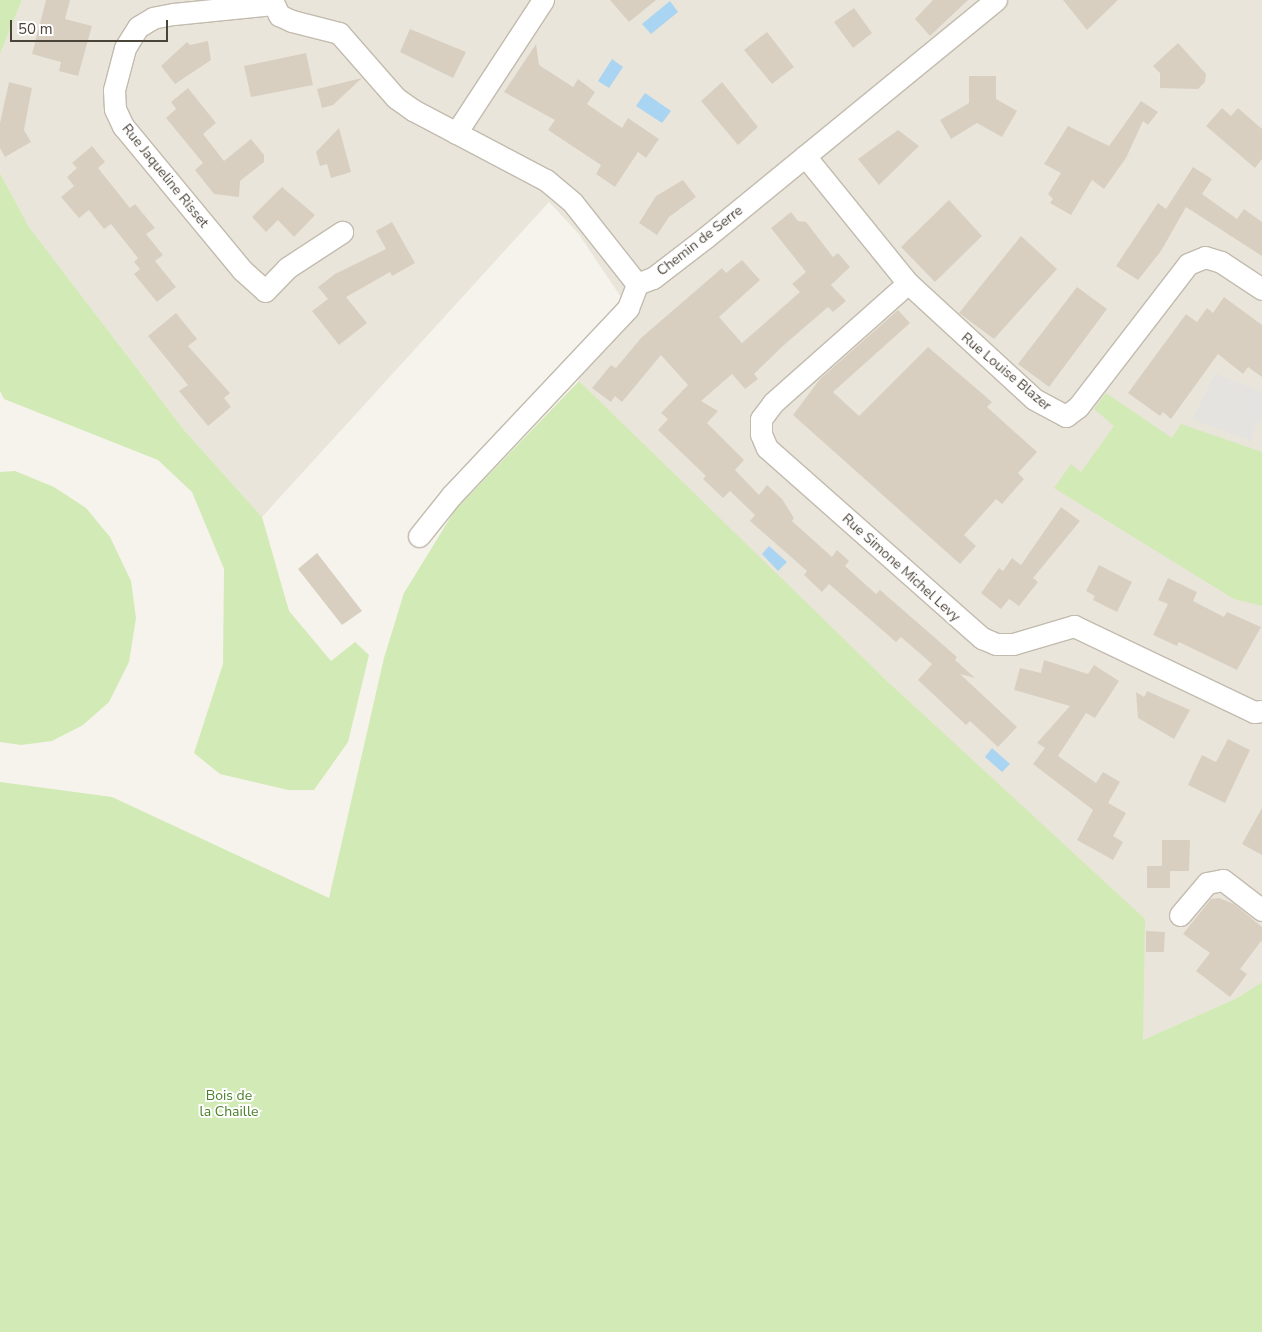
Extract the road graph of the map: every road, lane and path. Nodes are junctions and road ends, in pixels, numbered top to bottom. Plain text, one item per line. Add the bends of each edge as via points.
1 (543, 0) edge
2 (996, 0) edge
3 (273, 2) edge
4 (456, 133) junction
5 (805, 156) junction
6 (342, 232) dead end
7 (908, 283) junction
8 (637, 284) junction
9 (1262, 289) edge
10 (419, 536) dead end
11 (1262, 711) edge
12 (1262, 910) edge
13 (1180, 915) dead end

1 - 4 street
2 - 5 street, Chemin de Serre
3 - 4 street via 279,15 339,33 396,98
3 - 6 street, Rue Jaqueline Risset via 173,14 153,18 138,27 125,48 114,90 115,109 123,126 235,263 265,290 287,268
4 - 8 street via 553,186 573,203
5 - 7 street, Rue Louise Blazer
5 - 8 street, Chemin de Serre via 653,278
7 - 9 street, Rue Louise Blazer via 1034,399 1066,416 1078,407 1188,264 1205,257 1221,262
7 - 11 street, Rue Simone Michel Levy via 773,403 761,419 761,434 767,448 982,638 996,644 1013,644 1057,628 1074,626 1254,712
8 - 10 street via 628,308 451,496
12 - 13 street via 1224,880 1207,883

